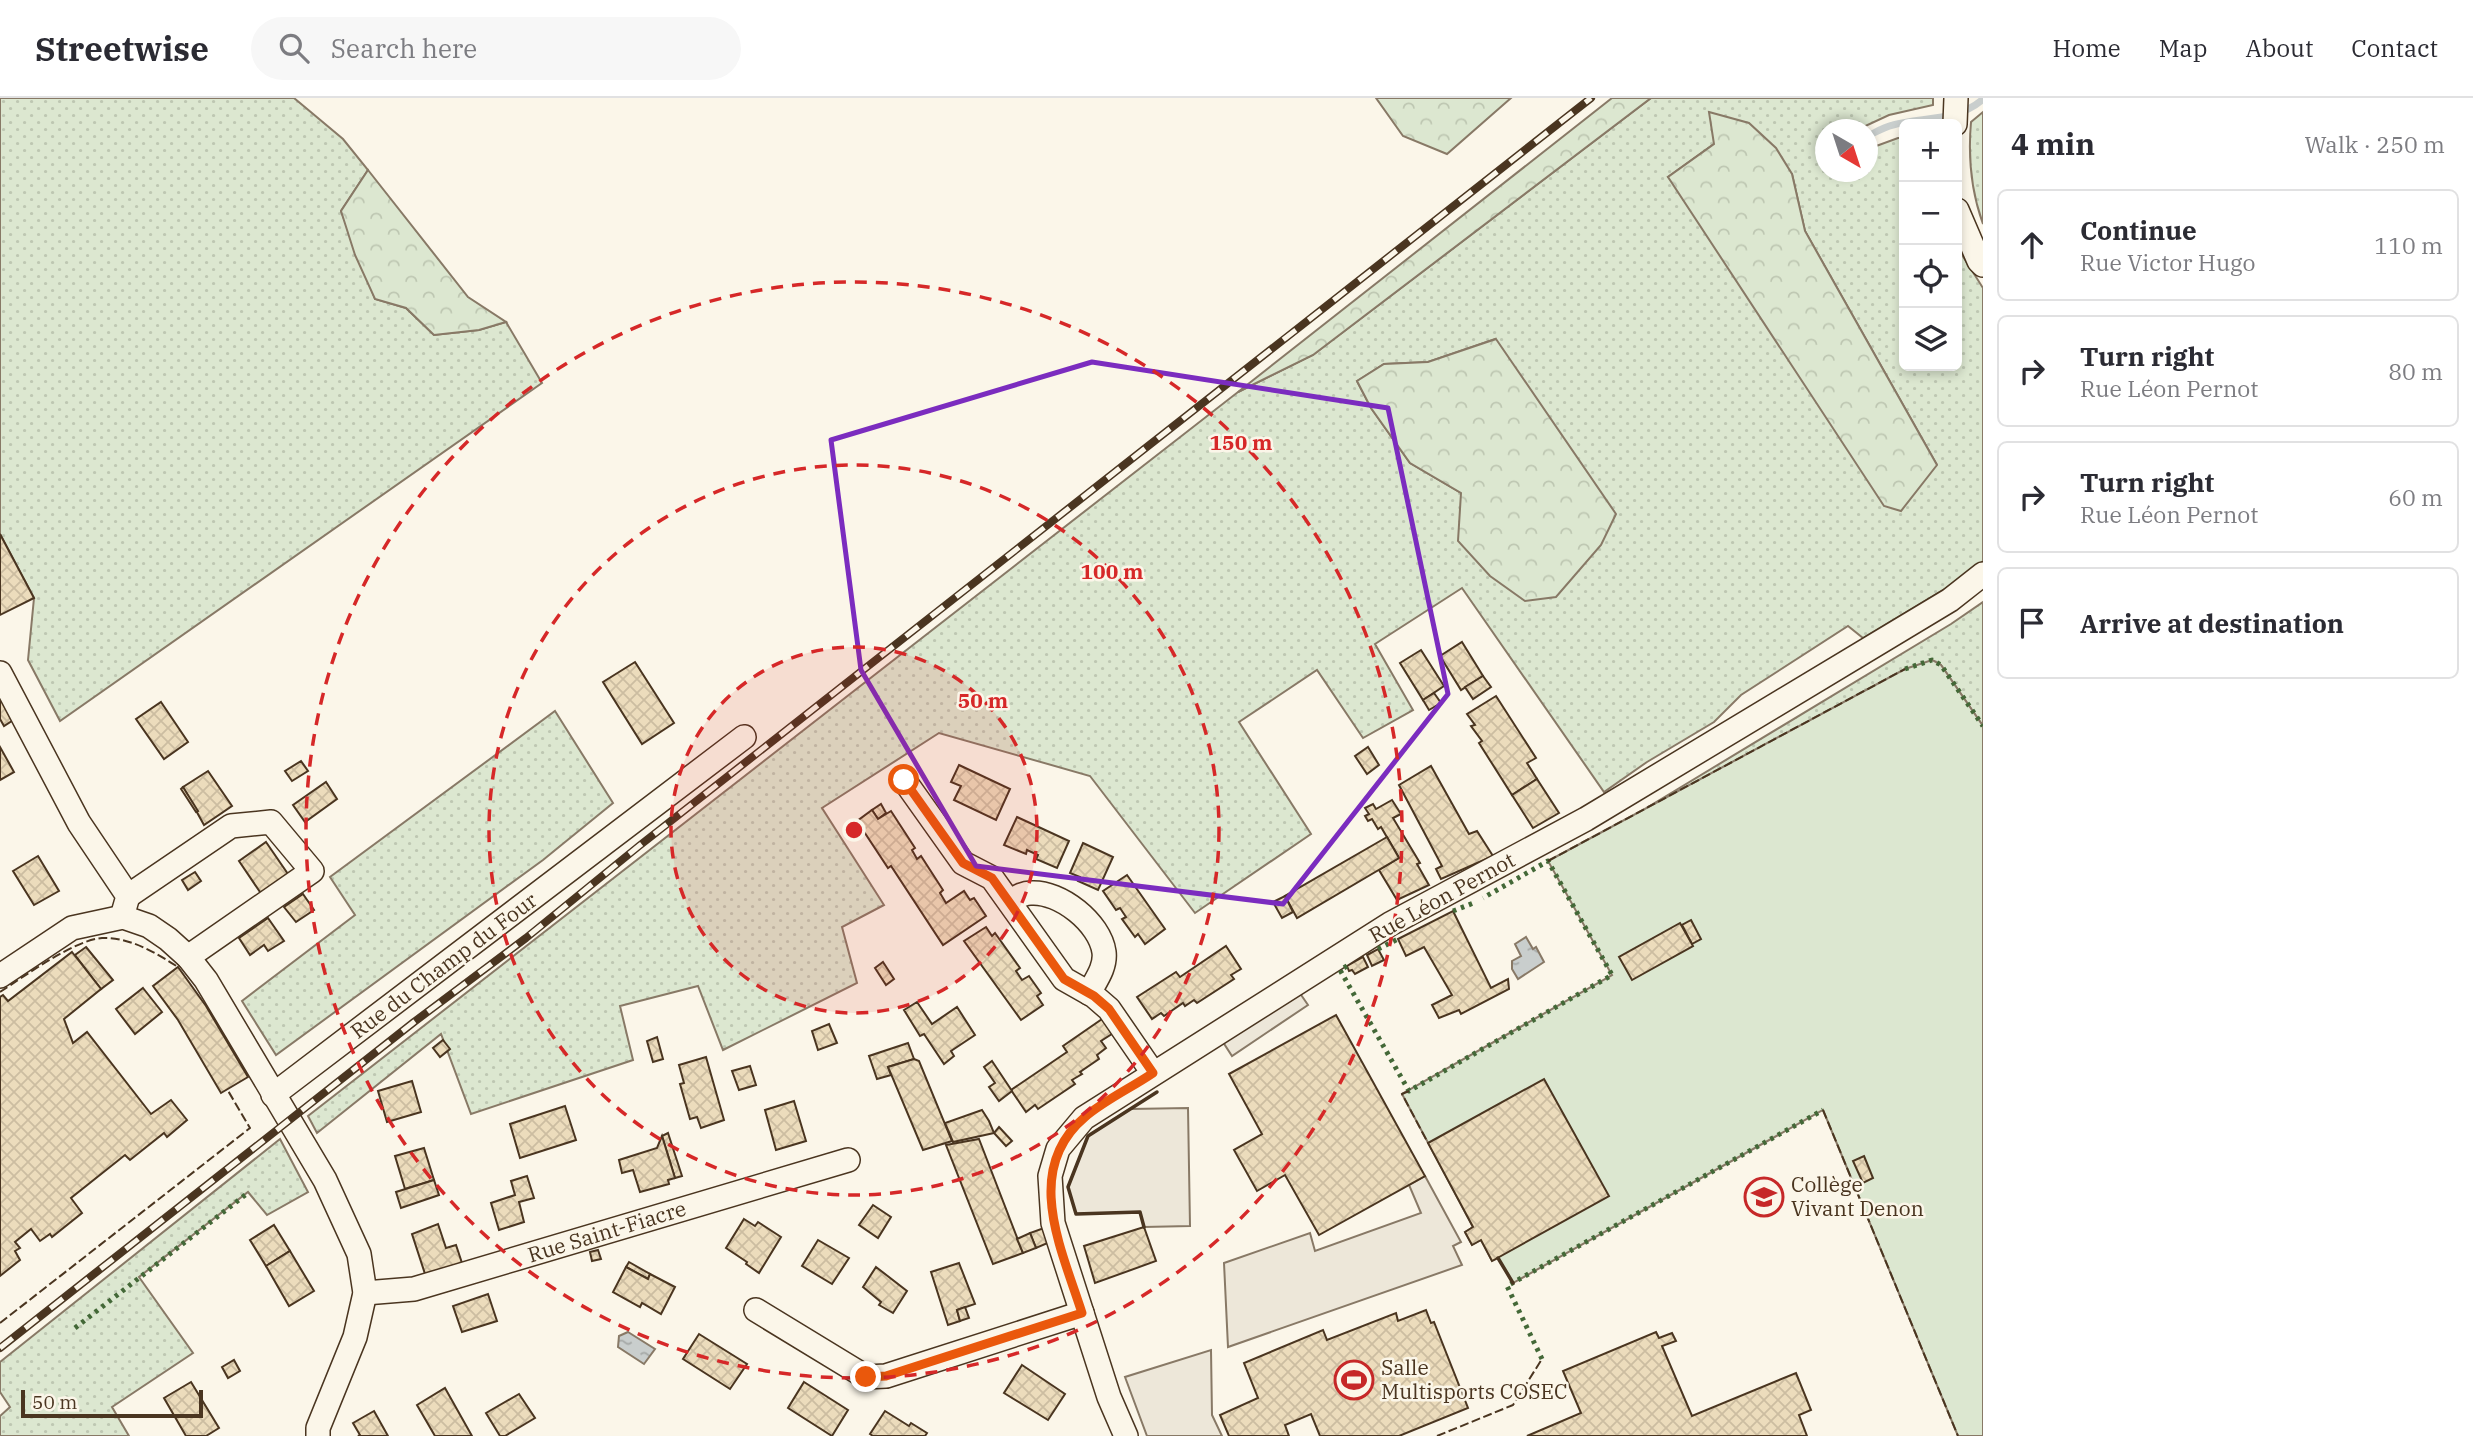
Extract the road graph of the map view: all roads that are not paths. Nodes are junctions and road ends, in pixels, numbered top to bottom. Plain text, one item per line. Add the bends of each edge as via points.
1 (1962, 222) edge
2 (1983, 265) edge
3 (1983, 574) edge
4 (0, 673) edge
5 (744, 737) dead end
6 (904, 780) dead end
7 (1010, 901) junction
8 (125, 906) junction
9 (188, 957) junction
10 (0, 976) edge
11 (1089, 993) junction
12 (1153, 1073) junction
13 (273, 1095) junction
14 (848, 1160) dead end
15 (365, 1293) junction
16 (756, 1310) dead end
17 (1082, 1313) junction
18 (318, 1436) edge
19 (1126, 1436) edge

1 - 2 street
3 - 12 street, Rue Léon Pernot via 1950,600 1586,819 1390,923
4 - 8 street
5 - 13 street, Rue du Champ du Four
6 - 7 street via 963,863 992,878
7 - 11 street via 1064,979
7 - 11 street via 1032,893 1046,895 1082,915 1104,950 1100,974
8 - 9 street
8 - 9 street via 231,826 271,822 312,871
8 - 10 street via 72,928
9 - 13 street
11 - 12 street via 1109,1009
12 - 17 street, Rue Léon Pernot via 1084,1118 1058,1149 1050,1176 1053,1223
13 - 15 street via 331,1192 359,1254
14 - 15 street, Rue Saint-Fiacre via 414,1290
15 - 18 street via 355,1337
16 - 17 street via 866,1377 886,1376
17 - 19 street, Rue Léon Pernot

